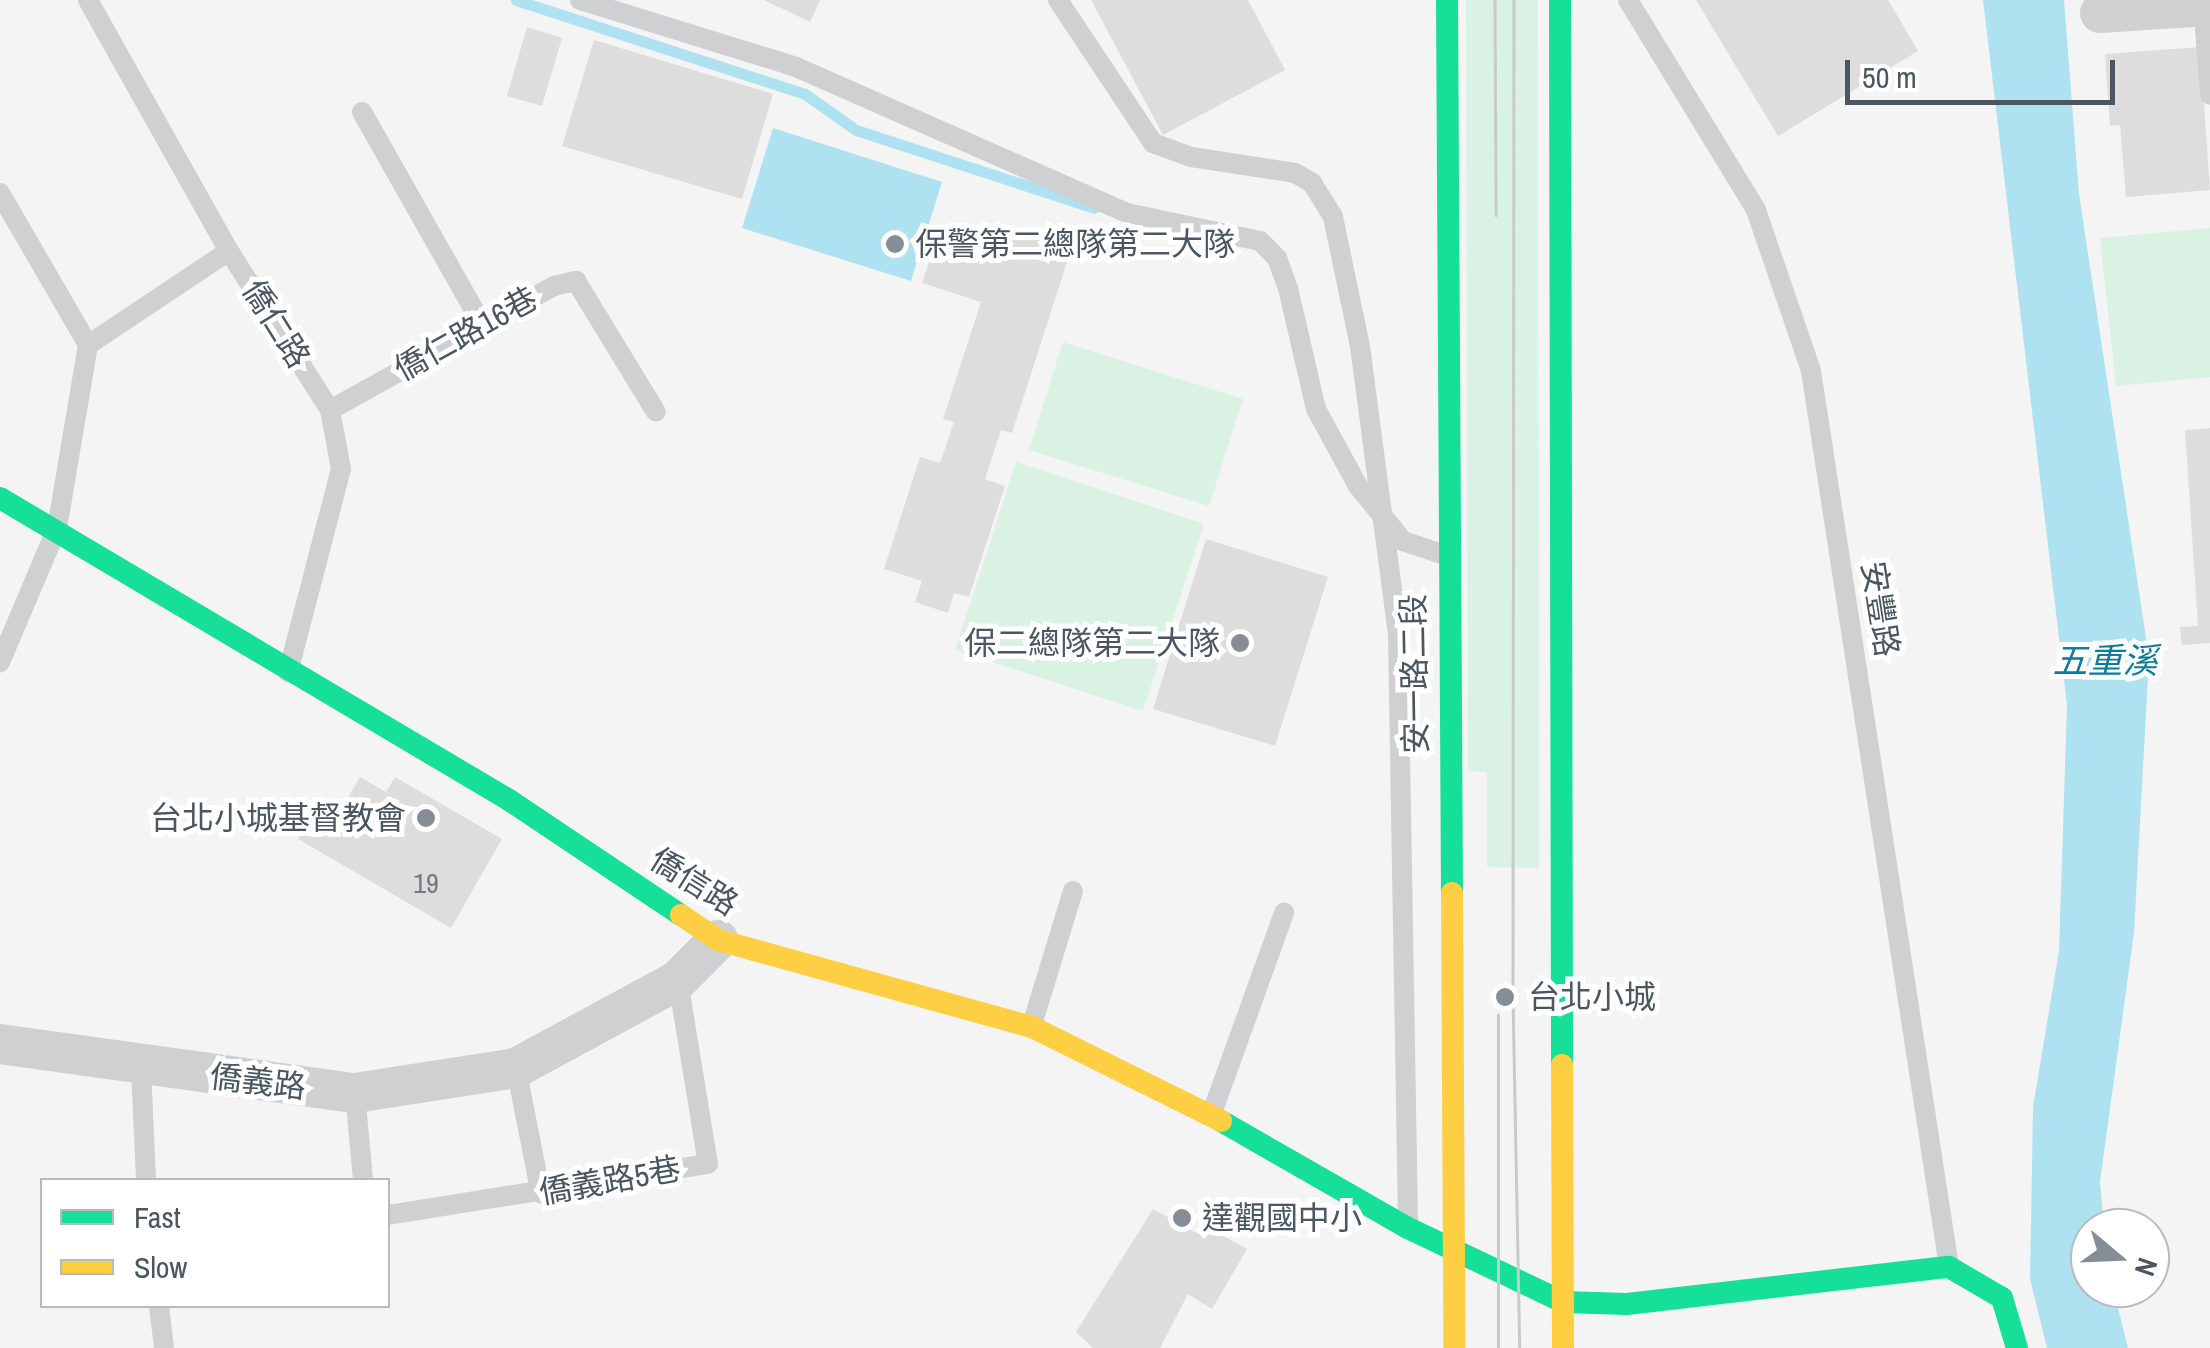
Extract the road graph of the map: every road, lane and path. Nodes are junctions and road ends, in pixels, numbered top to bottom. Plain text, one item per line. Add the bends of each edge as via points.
1 (88, 0) edge
2 (580, 0) edge
3 (1058, 0) edge
4 (1448, 0) edge
5 (1560, 0) edge
6 (1628, 0) edge
7 (2205, 4) edge
8 (2100, 13) dead end
9 (2210, 96) edge
10 (362, 112) dead end
11 (0, 193) edge
12 (229, 251) junction
13 (483, 326) junction
14 (88, 345) junction
15 (330, 410) junction
16 (656, 412) dead end
17 (0, 498) edge
18 (1386, 523) junction
19 (57, 528) junction
20 (1447, 556) junction
21 (0, 662) edge
22 (287, 674) junction
23 (1073, 891) dead end
24 (1284, 913) dead end
25 (718, 940) junction
26 (678, 980) junction
27 (1032, 1026) junction
28 (0, 1044) edge
29 (516, 1068) junction
30 (141, 1069) junction
31 (355, 1093) junction
32 (1211, 1115) junction
33 (146, 1178) edge
34 (363, 1178) edge
35 (541, 1194) junction
36 (390, 1216) edge
37 (1408, 1228) junction
38 (1452, 1250) junction
39 (1949, 1268) junction
40 (1563, 1302) junction
41 (160, 1308) edge
42 (164, 1348) edge
43 (1454, 1348) edge
44 (1563, 1348) edge
45 (2017, 1348) edge

1 - 12 lane, 僑仁路
2 - 18 lane via 796,67 1127,213 1260,240 1277,258 1288,288 1316,409
3 - 18 lane via 1154,143 1191,157 1295,173 1325,199 1360,346
4 - 20 street, 安一路二段
5 - 40 street
6 - 39 lane, 安豐路 via 1756,210 1811,370
7 - 8 street
7 - 9 lane
10 - 13 lane
11 - 14 lane
12 - 14 lane
12 - 15 lane, 僑仁路
13 - 15 lane, 僑仁路16巷
13 - 16 lane, 僑仁路16巷 via 554,286 576,281
14 - 19 lane
15 - 22 lane, 僑仁路 via 341,470
17 - 19 street, 僑信路
18 - 20 lane via 1415,549
18 - 37 lane via 1398,636
19 - 21 lane
19 - 22 street, 僑信路
20 - 38 street, 安一路二段
22 - 25 street, 僑信路 via 508,800
23 - 27 lane
24 - 32 lane
25 - 26 street, 僑義路
25 - 27 street, 僑信路
26 - 29 street, 僑義路
26 - 35 lane, 僑義路5巷 via 708,1164
27 - 32 street, 僑信路
28 - 30 street, 僑義路
29 - 31 street, 僑義路
29 - 35 lane
30 - 31 street, 僑義路
30 - 33 lane
31 - 34 lane
32 - 37 street, 僑信路
35 - 36 lane, 僑義路5巷
37 - 38 street, 僑信路
38 - 40 street, 僑信路
38 - 43 street, 安一路二段
39 - 40 street via 1627,1304
39 - 45 street via 2002,1298
40 - 44 street
41 - 42 lane

